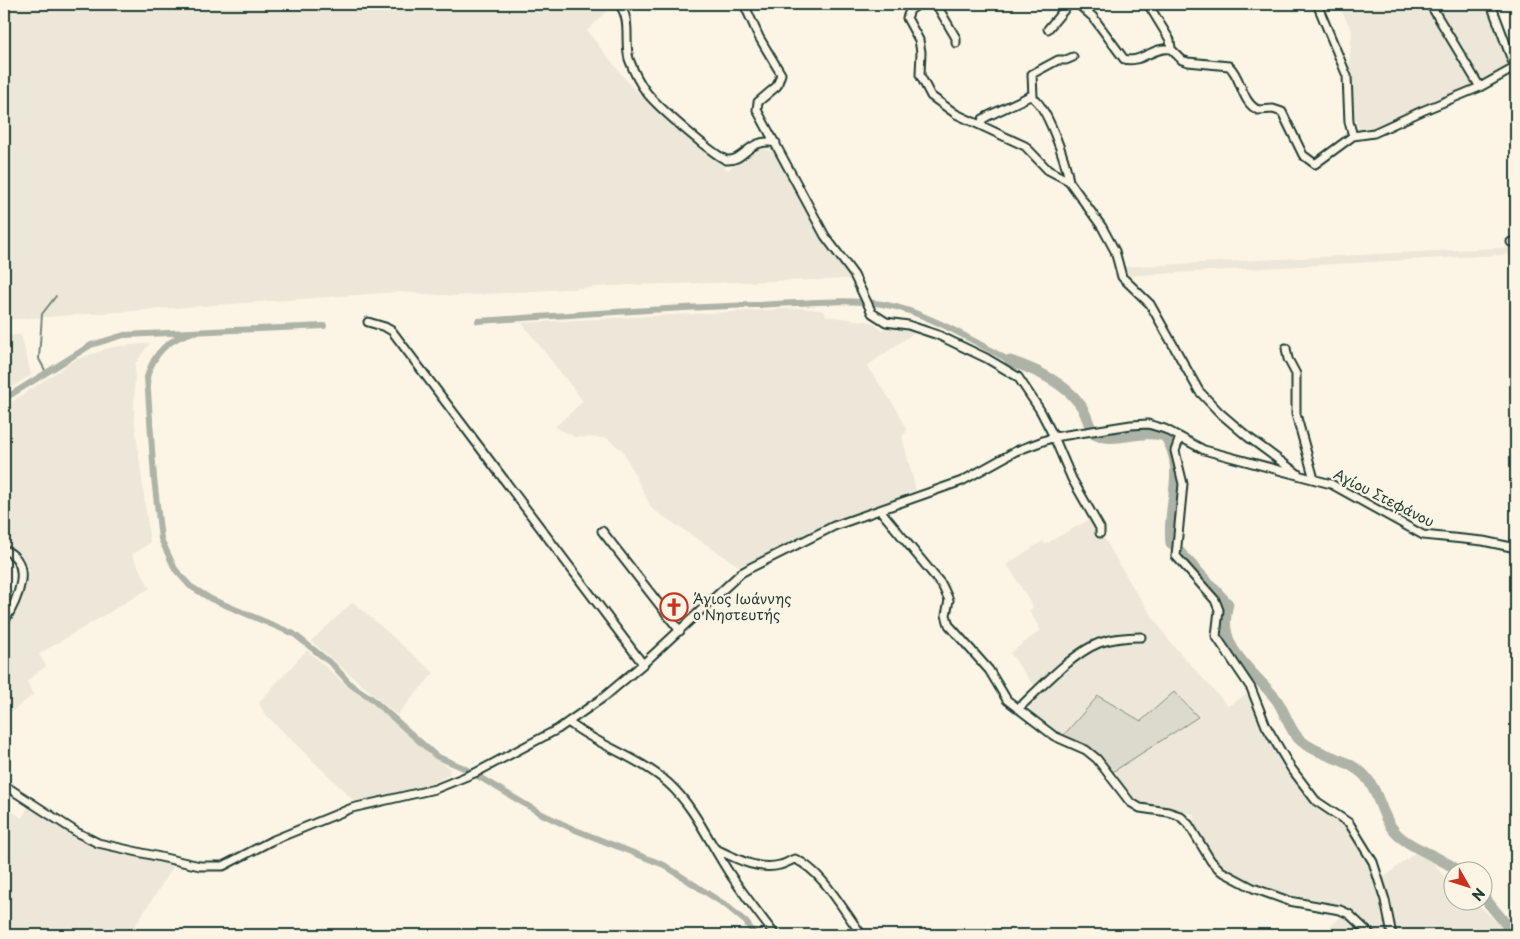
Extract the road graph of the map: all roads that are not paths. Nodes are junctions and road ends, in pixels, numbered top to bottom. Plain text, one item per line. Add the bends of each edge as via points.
1 (619, 4) edge
2 (744, 4) edge
3 (919, 4) edge
4 (936, 4) edge
5 (1068, 4) edge
6 (1078, 4) edge
7 (1148, 4) edge
8 (1317, 4) edge
9 (1430, 4) edge
10 (1491, 4) edge
11 (1048, 29) dead end
12 (956, 43) dead end
13 (1171, 49) junction
14 (1073, 57) dead end
15 (1516, 69) edge
16 (1480, 87) junction
17 (1033, 97) junction
18 (980, 125) junction
19 (1353, 136) junction
20 (776, 143) junction
21 (1069, 181) junction
22 (368, 322) dead end
23 (1286, 348) dead end
24 (1054, 437) junction
25 (1180, 437) junction
26 (1300, 476) junction
27 (1314, 479) junction
28 (880, 510) junction
29 (602, 531) dead end
30 (1100, 533) dead end
31 (1516, 548) edge
32 (4, 550) edge
33 (4, 622) edge
34 (680, 631) junction
35 (1142, 636) dead end
36 (643, 664) junction
37 (1018, 709) junction
38 (568, 722) junction
39 (4, 784) edge
40 (715, 849) junction
41 (776, 935) edge
42 (862, 935) edge
43 (1371, 935) edge
44 (1392, 935) edge

1 - 20 street via 627,16 627,48 634,72 646,93 665,110 726,160 735,159 756,144
2 - 20 street via 781,73 779,84 756,107
3 - 18 street via 910,10 907,18 921,47 919,68 927,92 956,114
4 - 12 street
5 - 11 street
6 - 13 street via 1093,17 1124,59 1134,60 1160,49
7 - 13 street via 1170,40
8 - 19 street via 1347,76 1349,122
9 - 16 street
10 - 15 street
13 - 19 street via 1188,62 1229,66 1254,108 1273,108 1282,112 1303,155 1311,163 1318,163
14 - 17 street via 1058,60 1032,74
15 - 16 street
16 - 19 street via 1374,134
17 - 18 street via 988,116
17 - 21 street via 1066,161
18 - 21 street via 1026,146 1048,170
20 - 24 street via 820,228 850,266 872,313 886,322 938,334 1007,370 1024,383
21 - 26 street via 1102,227 1122,277 1150,304 1200,391 1216,410
22 - 36 street via 392,331
23 - 27 street via 1296,374 1296,414
24 - 25 street, Αγίου Στεφάνου via 1148,424
24 - 28 street, Αγίου Στεφάνου via 1016,451 962,481
24 - 30 street
25 - 26 street, Αγίου Στεφάνου via 1204,450
25 - 44 street via 1175,451 1183,484 1176,556 1215,600 1219,610 1216,636 1251,688 1266,726 1291,768 1316,801 1349,824 1373,862
26 - 27 street, Αγίου Στεφάνου
27 - 31 street, Αγίου Στεφάνου via 1343,490 1422,535
28 - 34 street, Αγίου Στεφάνου via 834,526 750,568
28 - 37 street via 948,595 946,615 949,625 986,665 1002,695
29 - 34 street
32 - 33 street via 15,558 22,577 13,608
34 - 36 street, Αγίου Στεφάνου
35 - 37 street via 1114,638 1094,645 1047,681
36 - 38 street, Αγίου Στεφάνου
37 - 43 street via 1054,736 1086,750 1097,759 1130,802 1140,808 1180,816 1221,871 1253,888 1289,901 1340,910 1349,914
38 - 39 street, Αγίου Στεφάνου via 477,772 436,789 352,808 215,867 182,863 98,842 78,833
38 - 40 street via 590,738 629,756 669,784 687,804
40 - 41 street
40 - 42 street via 766,867 795,859 803,862 830,890

